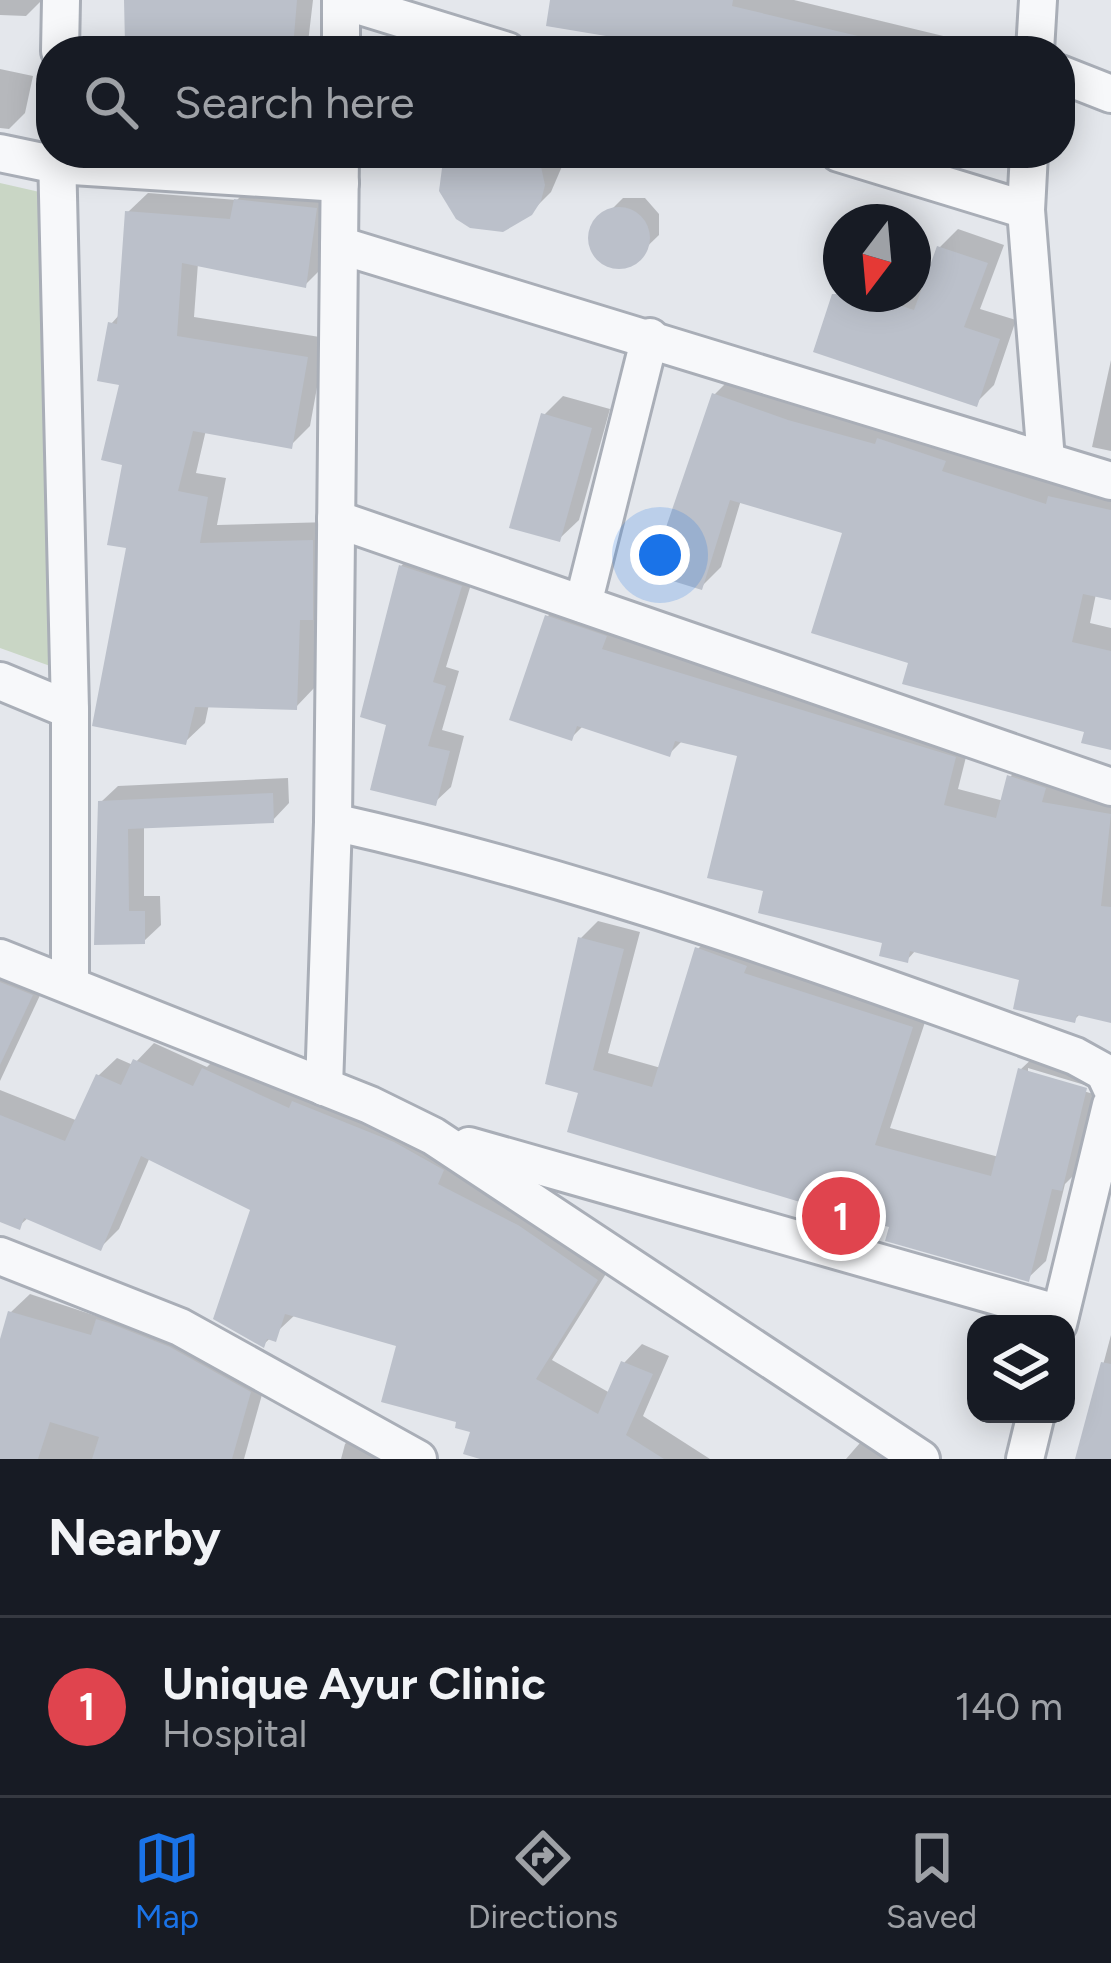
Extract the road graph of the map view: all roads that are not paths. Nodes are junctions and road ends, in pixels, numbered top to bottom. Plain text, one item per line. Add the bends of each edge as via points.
1 (61, 0) edge
2 (1038, 0) edge
3 (60, 36) edge
4 (341, 36) edge
5 (458, 36) edge
6 (1036, 36) edge
7 (1075, 80) edge
8 (1111, 94) edge
9 (0, 153) edge
10 (36, 157) edge
11 (57, 168) edge
12 (340, 168) edge
13 (887, 168) edge
14 (1028, 168) edge
15 (1026, 211) junction
16 (339, 244) junction
17 (650, 337) junction
18 (1046, 460) junction
19 (1111, 481) edge
20 (336, 519) junction
21 (584, 604) junction
22 (0, 681) edge
23 (70, 710) junction
24 (1111, 787) edge
25 (334, 822) junction
26 (0, 958) edge
27 (70, 984) junction
28 (324, 1087) junction
29 (1111, 1088) edge
30 (1111, 1105) edge
31 (433, 1136) junction
32 (0, 1256) edge
33 (1045, 1315) edge
34 (1060, 1315) edge
35 (1034, 1423) edge
36 (418, 1459) edge
37 (922, 1459) edge
38 (1025, 1459) edge

1 - 3 street
2 - 6 street
4 - 5 street via 341,0
7 - 8 street
9 - 10 street
11 - 23 street
12 - 16 street
13 - 15 street
14 - 15 street
15 - 18 street
16 - 17 street
16 - 20 street
17 - 18 street
17 - 21 street
18 - 19 street
20 - 21 street
20 - 25 street
21 - 24 street
22 - 23 street
23 - 27 street
25 - 28 street
25 - 29 street via 760,940 1076,1056 1105,1072
26 - 27 street
27 - 28 street
28 - 31 street
30 - 34 street
31 - 33 street
31 - 37 street
32 - 36 street via 180,1327
35 - 38 street

